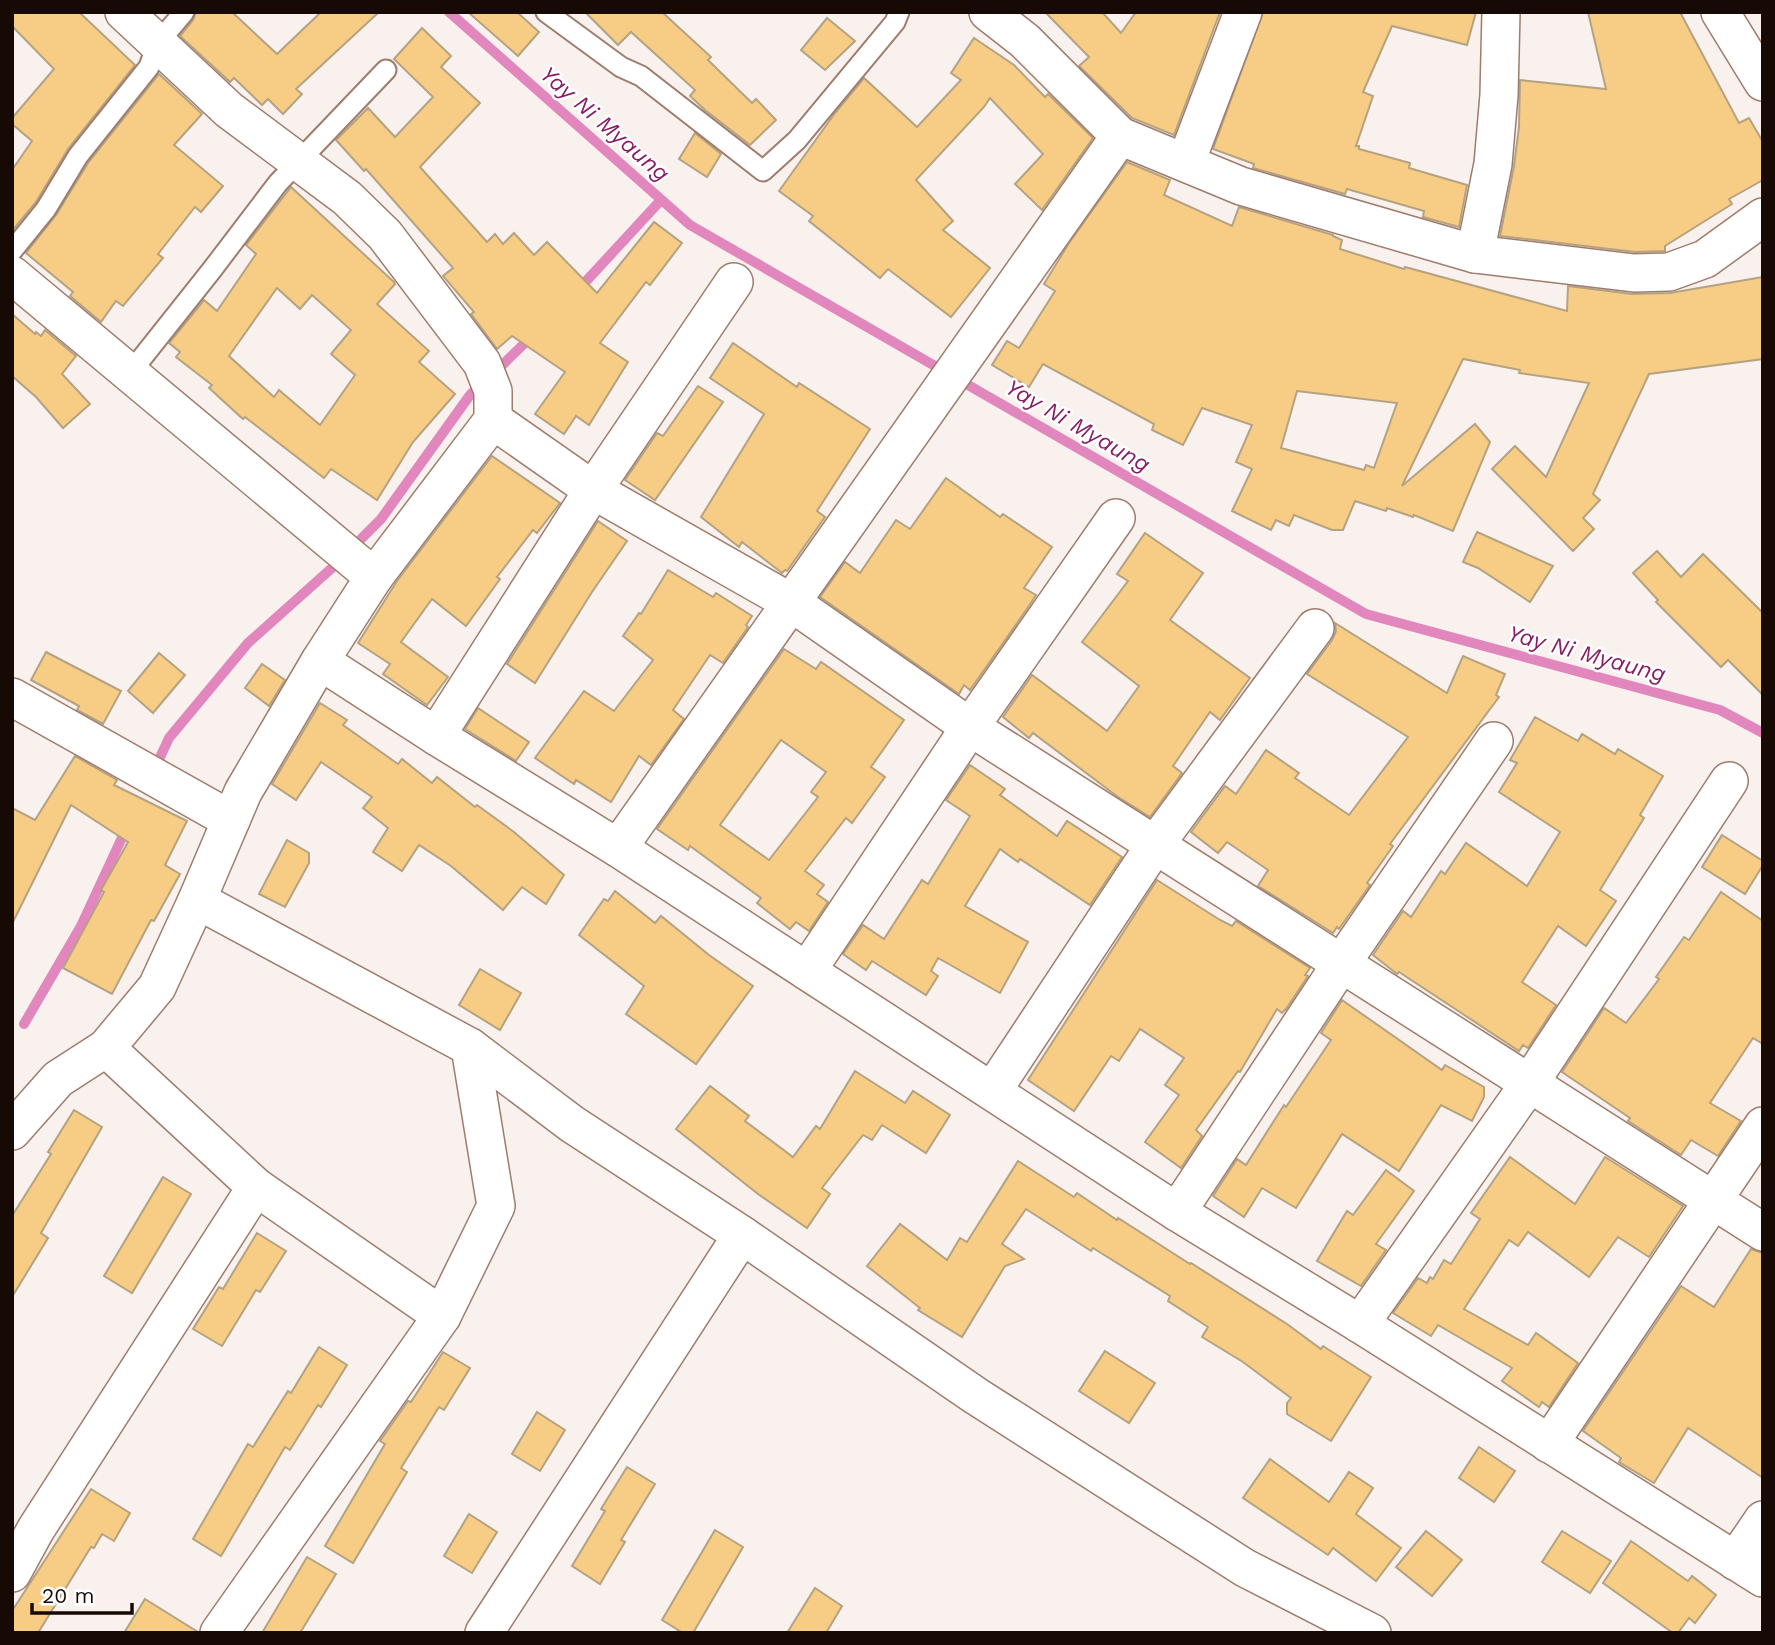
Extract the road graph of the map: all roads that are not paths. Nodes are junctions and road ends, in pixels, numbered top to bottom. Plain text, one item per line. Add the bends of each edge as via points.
1 (124, 12) edge
2 (184, 12) edge
3 (545, 12) edge
4 (900, 12) edge
5 (988, 12) edge
6 (1243, 12) edge
7 (1501, 12) edge
8 (1720, 12) edge
9 (158, 44) junction
10 (386, 70) dead end
11 (1763, 82) edge
12 (1120, 136) junction
13 (297, 161) junction
14 (1186, 162) junction
15 (1763, 217) edge
16 (12, 251) edge
17 (1475, 254) junction
18 (12, 275) edge
19 (734, 282) dead end
20 (130, 373) junction
21 (492, 420) junction
22 (593, 490) junction
23 (1116, 518) dead end
24 (374, 577) junction
25 (792, 603) junction
26 (1315, 628) dead end
27 (320, 661) junction
28 (12, 697) edge
29 (970, 727) junction
30 (436, 736) junction
31 (1494, 741) dead end
32 (1730, 781) dead end
33 (231, 820) junction
34 (1155, 845) junction
35 (618, 848) junction
36 (197, 900) junction
37 (1341, 964) junction
38 (807, 971) junction
39 (470, 1047) junction
40 (106, 1048) junction
41 (1529, 1084) junction
42 (993, 1090) junction
43 (1763, 1126) edge
44 (12, 1131) edge
45 (256, 1187) junction
46 (1715, 1199) junction
47 (1177, 1212) junction
48 (1763, 1232) edge
49 (742, 1235) junction
50 (442, 1316) junction
51 (1360, 1324) junction
52 (1549, 1444) junction
53 (1763, 1520) edge
54 (1749, 1569) edge
55 (12, 1573) edge
56 (219, 1633) edge
57 (484, 1633) edge
58 (1372, 1633) edge

1 - 9 street
2 - 9 lane
3 - 4 lane via 621,67 641,76 763,171 797,140
5 - 12 street via 1024,41
6 - 14 street
7 - 17 street via 1493,164
8 - 11 street
9 - 13 street via 229,110
9 - 16 lane via 149,67 78,156 46,209
10 - 13 lane
12 - 14 street
12 - 25 street
13 - 20 lane
13 - 21 street via 347,198 385,235 462,335 482,363 493,391
14 - 17 street via 1241,186
15 - 17 street via 1706,259 1669,272 1634,273
18 - 20 street
19 - 22 street
20 - 24 street
21 - 22 street
21 - 24 street
22 - 25 street
22 - 30 street
23 - 29 street
24 - 27 street
25 - 29 street
25 - 35 street
26 - 34 street
27 - 30 street
27 - 33 street
28 - 33 street
29 - 34 street
29 - 38 street
30 - 35 street
31 - 37 street
32 - 41 street
33 - 36 street
34 - 37 street
34 - 42 street
35 - 38 street
36 - 39 street
36 - 40 street via 157,987
37 - 41 street
37 - 47 street
38 - 42 street
39 - 49 street via 572,1124
39 - 50 street via 496,1206
40 - 44 street via 58,1079
40 - 45 street
41 - 46 street
41 - 51 street
42 - 47 street
43 - 46 street
45 - 50 street
45 - 55 street
46 - 48 street
46 - 52 street
47 - 51 street
49 - 57 street
49 - 58 street via 976,1396 1233,1560
50 - 56 street
51 - 52 street
52 - 54 street
53 - 54 street

